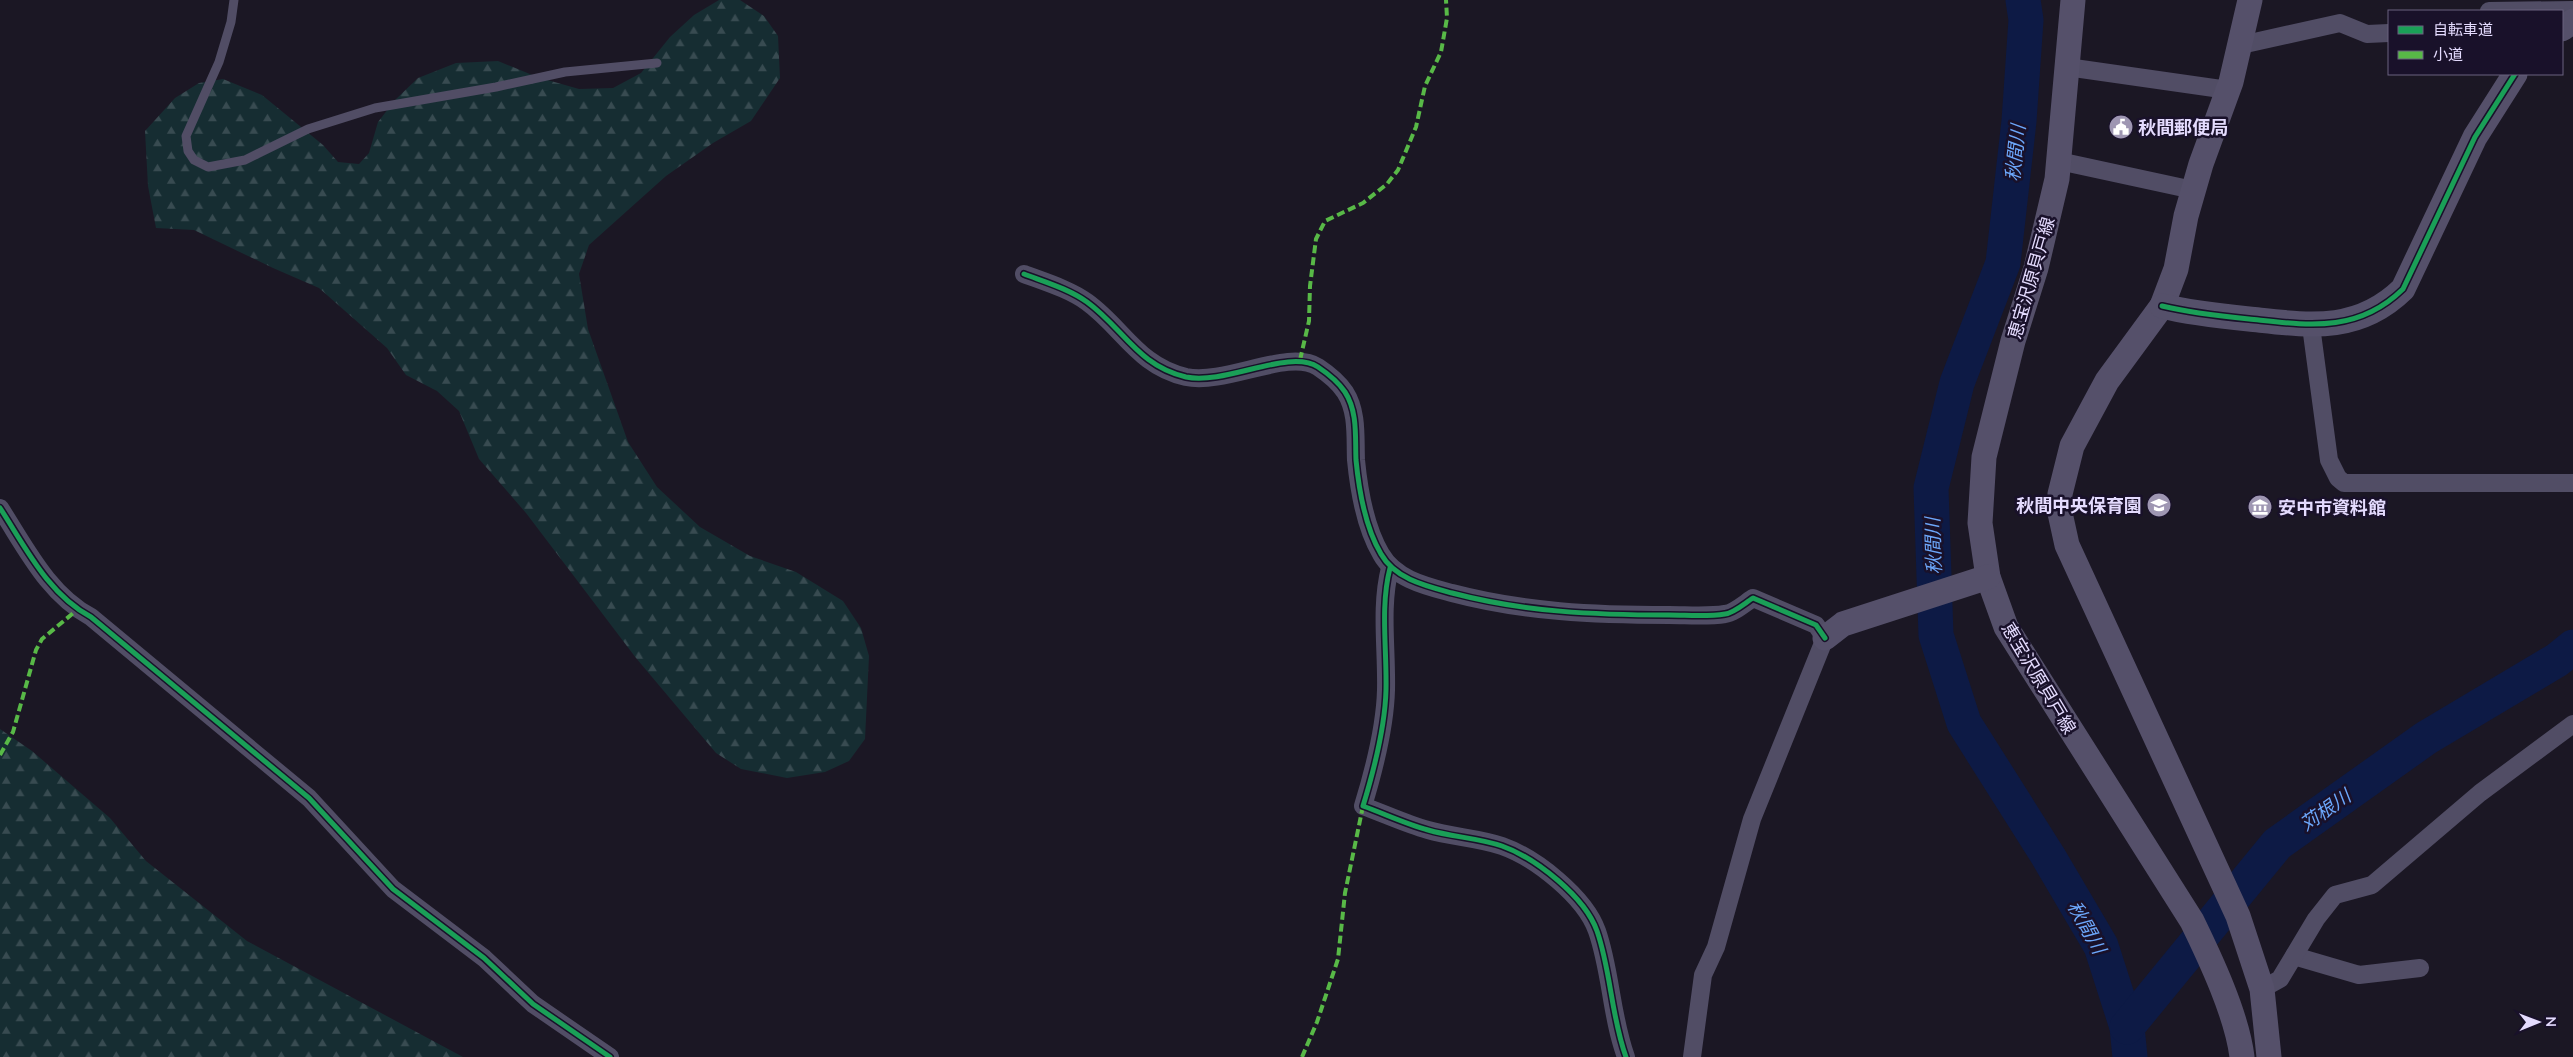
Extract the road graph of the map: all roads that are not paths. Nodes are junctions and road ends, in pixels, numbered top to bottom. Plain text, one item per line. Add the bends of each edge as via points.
1 (234, 0) edge
2 (2073, 0) edge
3 (2250, 0) edge
4 (2388, 33) edge
5 (2241, 45) junction
6 (657, 63) dead end
7 (2067, 67) junction
8 (2514, 75) edge
9 (2228, 90) junction
10 (2059, 161) junction
11 (2193, 190) junction
12 (1024, 274) dead end
13 (2162, 306) junction
14 (2311, 326) junction
15 (2573, 483) edge
16 (0, 508) edge
17 (1390, 568) junction
18 (1988, 577) junction
19 (1825, 638) junction
20 (2573, 724) edge
21 (2294, 956) junction
22 (2420, 968) dead end
23 (2262, 989) junction
24 (610, 1057) edge
25 (1626, 1057) edge
26 (1692, 1057) edge
27 (2242, 1057) edge
28 (2269, 1057) edge

1 - 6 lane via 220,62 186,136 188,151 194,160 208,167 245,160 308,129 374,108 566,72
2 - 7 main road, 恵宝沢原貝戸線
3 - 5 main road
4 - 5 street via 2368,34 2340,24
5 - 9 main road
7 - 9 street
7 - 10 main road, 恵宝沢原貝戸線
8 - 14 main road via 2475,137 2403,289 2390,303 2374,312 2339,323
9 - 11 main road
10 - 11 street
10 - 18 main road, 恵宝沢原貝戸線 via 2036,268 2013,342 1984,457 1980,523
11 - 13 main road via 2176,269
12 - 17 street via 1086,301 1152,363 1184,376 1200,379 1223,377 1300,360 1318,367 1344,391 1350,404 1365,513 1380,554
13 - 14 main road via 2187,312
13 - 23 main road via 2107,381 2072,446 2063,476 2060,513 2067,544 2238,916
14 - 15 street via 2329,460 2344,483
16 - 24 street via 48,581 77,610 91,617 309,798 393,890 484,958 534,1004
17 - 19 street via 1406,578 1496,605 1555,613 1727,614 1753,598 1816,626
17 - 25 street via 1385,588 1386,691 1363,806 1427,830 1503,846 1537,865 1573,895 1597,930 1617,1030
18 - 19 main road via 1843,624
18 - 27 main road, 恵宝沢原貝戸線 via 2006,627 2192,920 2211,959
19 - 26 street via 1752,819 1716,947 1702,975
20 - 21 street via 2480,793 2372,885 2335,895
21 - 22 street via 2359,975
21 - 23 street via 2280,979
23 - 28 main road

